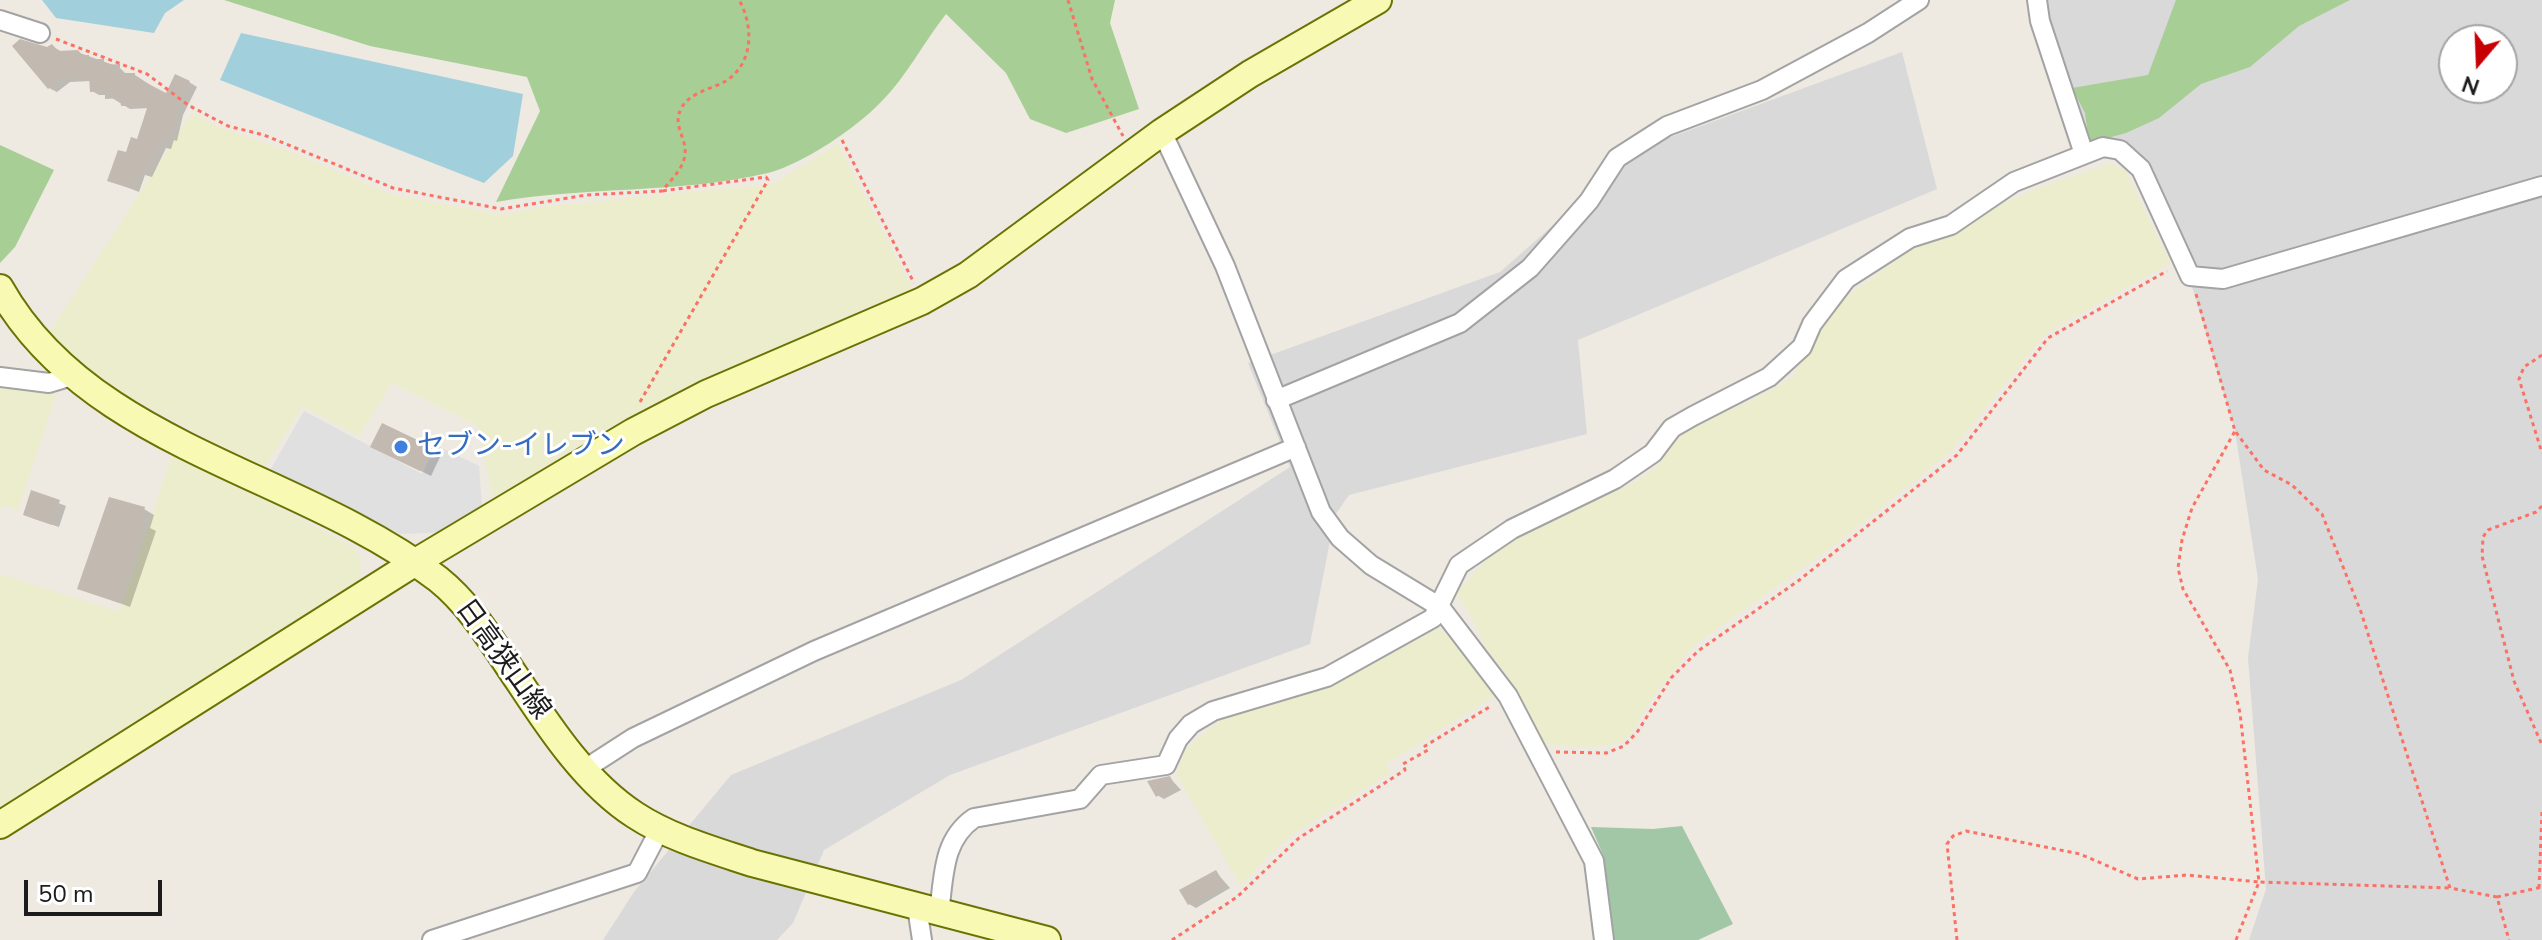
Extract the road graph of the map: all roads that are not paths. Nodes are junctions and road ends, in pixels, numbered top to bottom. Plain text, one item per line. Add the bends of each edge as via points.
1 (1378, 0) edge
2 (1919, 0) edge
3 (2037, 0) edge
4 (1350, 7) edge
5 (0, 20) edge
6 (40, 33) road end
7 (1162, 132) junction
8 (2084, 154) junction
9 (2542, 186) edge
10 (0, 288) edge
11 (72, 376) junction
12 (0, 377) edge
13 (1276, 400) junction
14 (1296, 447) junction
15 (414, 563) junction
16 (1440, 607) junction
17 (585, 769) junction
18 (0, 825) edge
19 (660, 829) junction
20 (928, 910) junction
21 (432, 940) edge
22 (922, 940) edge
23 (1047, 940) edge
24 (1604, 940) edge

1 - 4 street
2 - 13 street via 1762,90 1667,126 1617,158 1589,201 1530,268 1460,323
3 - 8 street
4 - 7 street
5 - 6 street
7 - 13 street via 1225,266
7 - 15 street via 968,275 922,301 706,394
8 - 9 street via 2103,147 2135,160 2188,270 2223,279
8 - 16 street via 1996,192 1951,225 1910,238 1846,279 1790,361 1672,428 1653,453 1615,479 1512,529 1459,565
10 - 11 street, 日高狭山線 via 39,346
11 - 12 street via 49,383
11 - 15 street, 日高狭山線 via 142,421
13 - 14 street
14 - 16 street via 1321,512 1340,538 1371,565
14 - 17 street via 814,651 633,738
15 - 17 street, 日高狭山線 via 462,601
15 - 18 street
16 - 20 street via 1433,618 1327,677 1213,711 1191,724 1166,765 1101,775 1080,799 974,818 950,841
16 - 24 street via 1508,696 1594,861
17 - 19 street, 日高狭山線 via 617,801
19 - 20 street, 日高狭山線 via 752,863
19 - 21 street via 637,873
20 - 22 street
20 - 23 street, 日高狭山線

